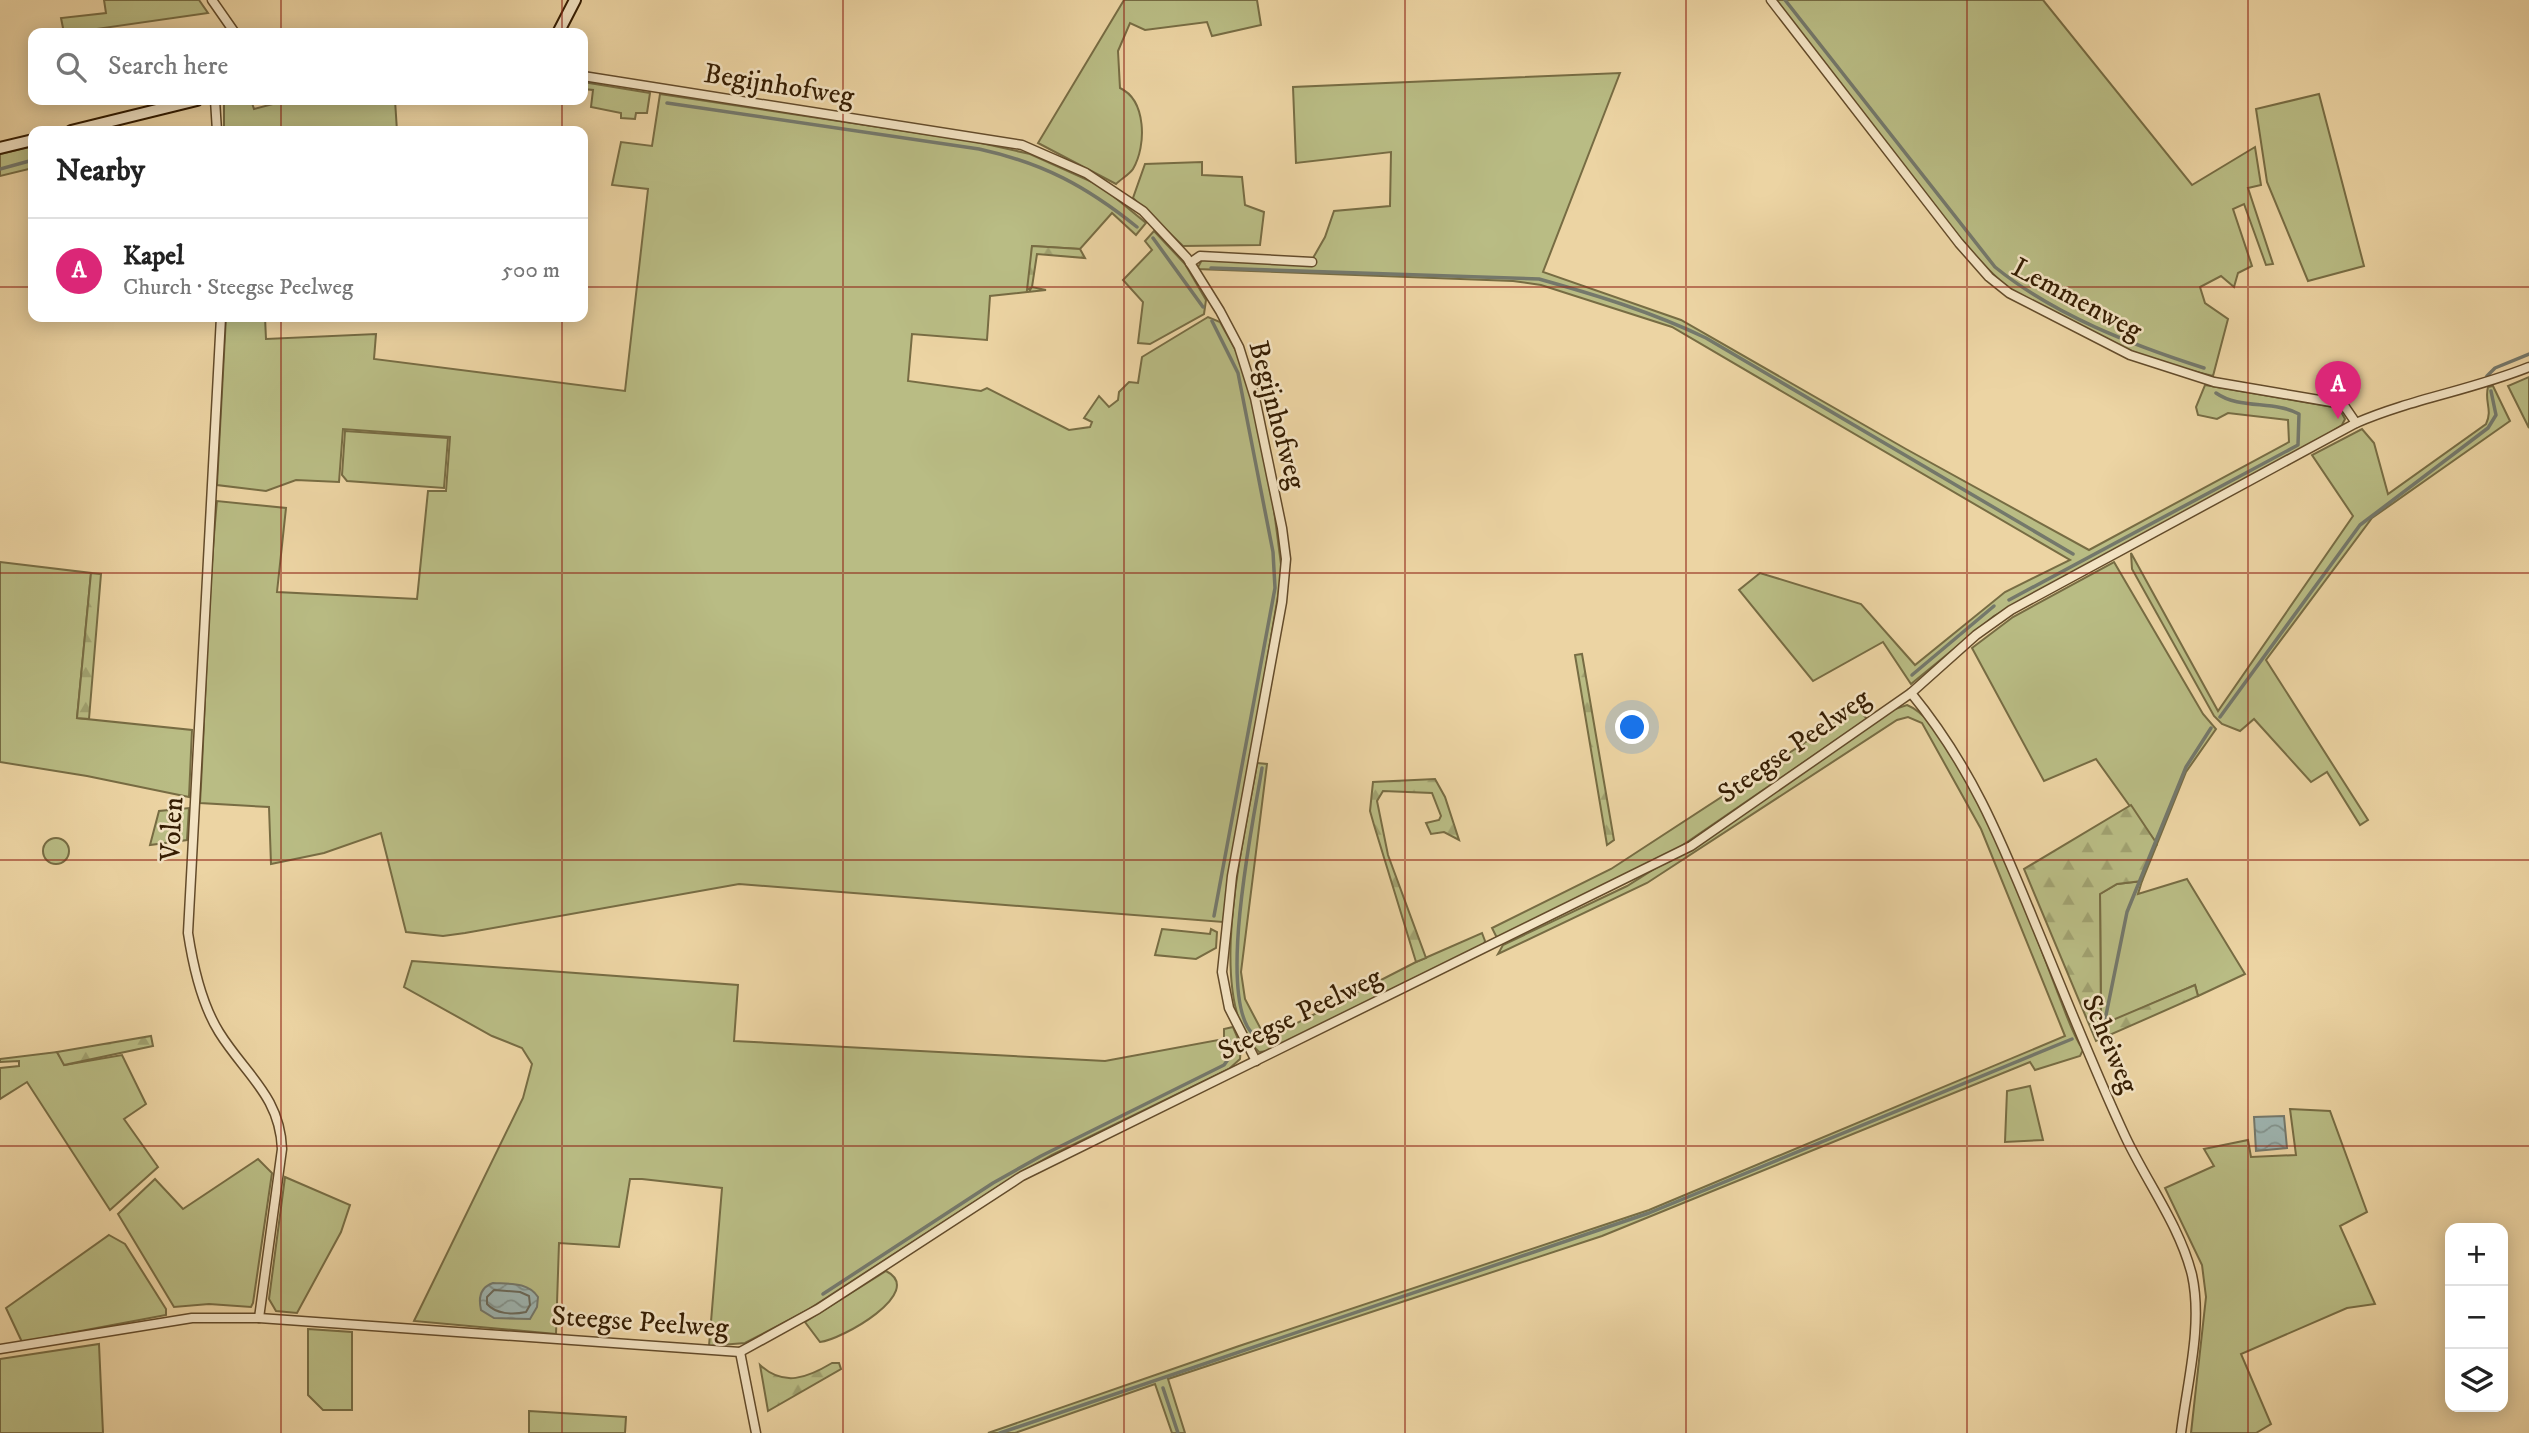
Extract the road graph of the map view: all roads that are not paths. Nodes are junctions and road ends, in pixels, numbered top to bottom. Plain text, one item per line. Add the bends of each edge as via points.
1 (212, 0) edge
2 (575, 0) edge
3 (1771, 0) edge
4 (232, 28) edge
5 (561, 28) edge
6 (588, 77) edge
7 (177, 105) edge
8 (215, 105) edge
9 (91, 126) edge
10 (217, 126) edge
11 (28, 141) edge
12 (0, 148) edge
13 (1312, 262) dead end
14 (1190, 263) junction
15 (221, 322) edge
16 (2529, 368) edge
17 (2356, 423) junction
18 (1911, 693) junction
19 (1256, 1061) junction
20 (259, 1318) junction
21 (0, 1349) edge
22 (740, 1352) junction
23 (756, 1433) edge
24 (2181, 1433) edge

1 - 4 street
2 - 5 street
3 - 17 street, Lemmenweg via 1959,243 2008,293 2130,355 2214,382 2343,404
6 - 14 street, Begijnhofweg via 1022,145 1086,173 1143,211
7 - 9 street
8 - 10 street
11 - 12 street
13 - 14 street via 1200,256
14 - 19 street, Begijnhofweg via 1239,347 1255,398 1286,559 1232,876 1222,972 1229,1007
15 - 20 street, Volen via 188,933 193,969 217,1029 265,1092 281,1125 282,1149
16 - 17 street, Steegse Peelweg
17 - 18 street, Steegse Peelweg via 2011,610
18 - 19 street, Steegse Peelweg via 1691,846
18 - 24 street, Scheiweg via 1972,778 1992,819 2126,1138 2192,1274 2196,1314
19 - 22 street, Steegse Peelweg via 1022,1176 818,1309
20 - 21 street, Steegse Peelweg via 192,1318
20 - 22 street, Steegse Peelweg
22 - 23 street

